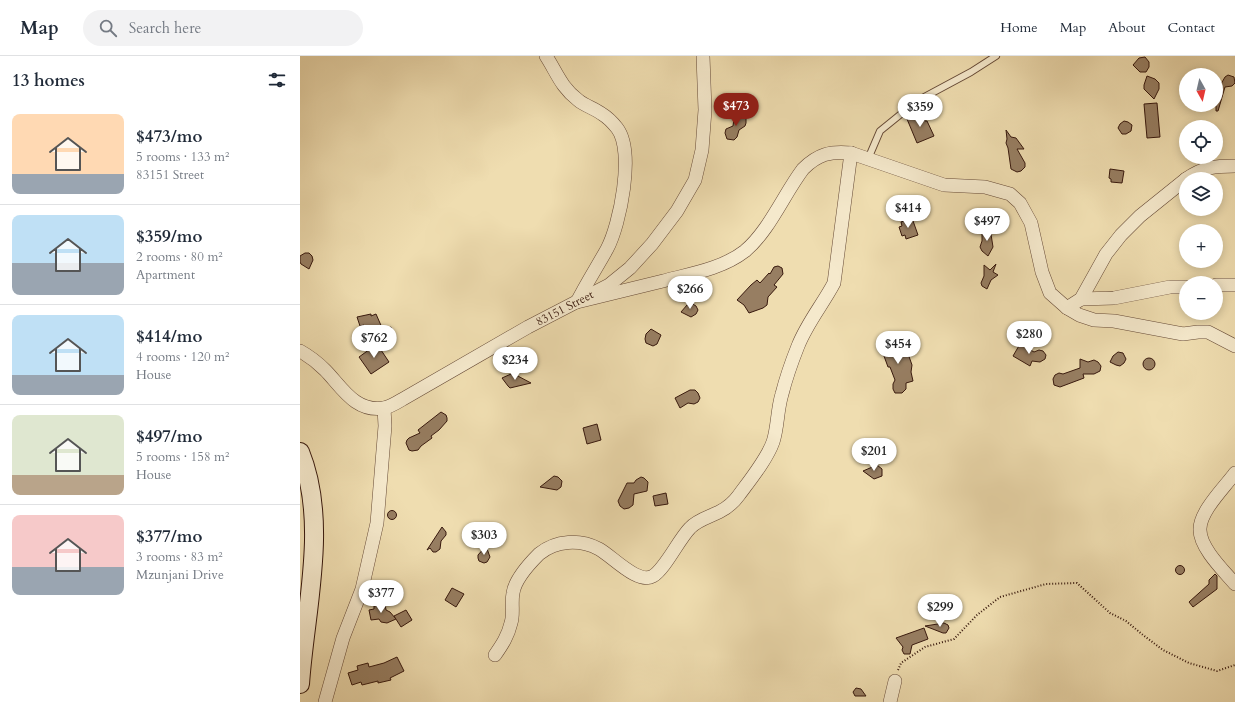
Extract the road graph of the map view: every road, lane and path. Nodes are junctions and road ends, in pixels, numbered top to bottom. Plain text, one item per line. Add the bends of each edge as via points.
1 (546, 56) edge
2 (703, 56) edge
3 (996, 56) edge
4 (851, 153) junction
5 (868, 159) junction
6 (1235, 166) edge
7 (1195, 172) edge
8 (1179, 185) edge
9 (1235, 285) edge
10 (1223, 286) edge
11 (1179, 287) edge
12 (1081, 299) junction
13 (577, 302) junction
14 (1067, 308) junction
15 (1235, 346) edge
16 (300, 351) edge
17 (384, 408) junction
18 (300, 452) edge
19 (1235, 473) edge
20 (1235, 584) edge
21 (494, 655) dead end
22 (1235, 665) edge
23 (895, 681) joint
24 (300, 684) edge
25 (325, 702) edge
26 (890, 702) edge

1 - 13 street via 568,92 579,102 602,114 618,129 626,151 620,212 607,249
2 - 13 street, 83151 Street via 705,110 702,150 695,180 673,217 630,268 609,285
3 - 5 lane via 917,101 880,130
4 - 5 street
4 - 13 street via 833,152 810,162 796,178 756,240 745,251 730,260 691,273
4 - 21 street via 834,283 798,345 781,395 773,442 738,496 720,512 690,527 658,572 650,577 636,576 590,545 559,544 543,551 524,570 515,585 512,621 506,640
5 - 14 street via 944,185 985,187 1010,194 1020,203 1031,223 1042,272 1050,293
6 - 7 street via 1209,167
8 - 12 street via 1121,235 1106,254
9 - 10 street
11 - 12 street via 1114,298
12 - 14 street
13 - 17 street, 83151 Street
14 - 15 street via 1094,320 1114,321 1183,334 1208,332
16 - 17 street, 83151 Street via 324,370 354,402 363,406
17 - 25 street via 385,426 376,523 362,588 343,638
18 - 24 main road via 312,497 314,545
19 - 20 street via 1206,512 1200,529 1211,555
22 - 23 path via 1217,671 1189,663 1163,650 1126,621 1110,613 1077,583 1046,584 1000,597 954,639 925,647 901,663
23 - 26 street

